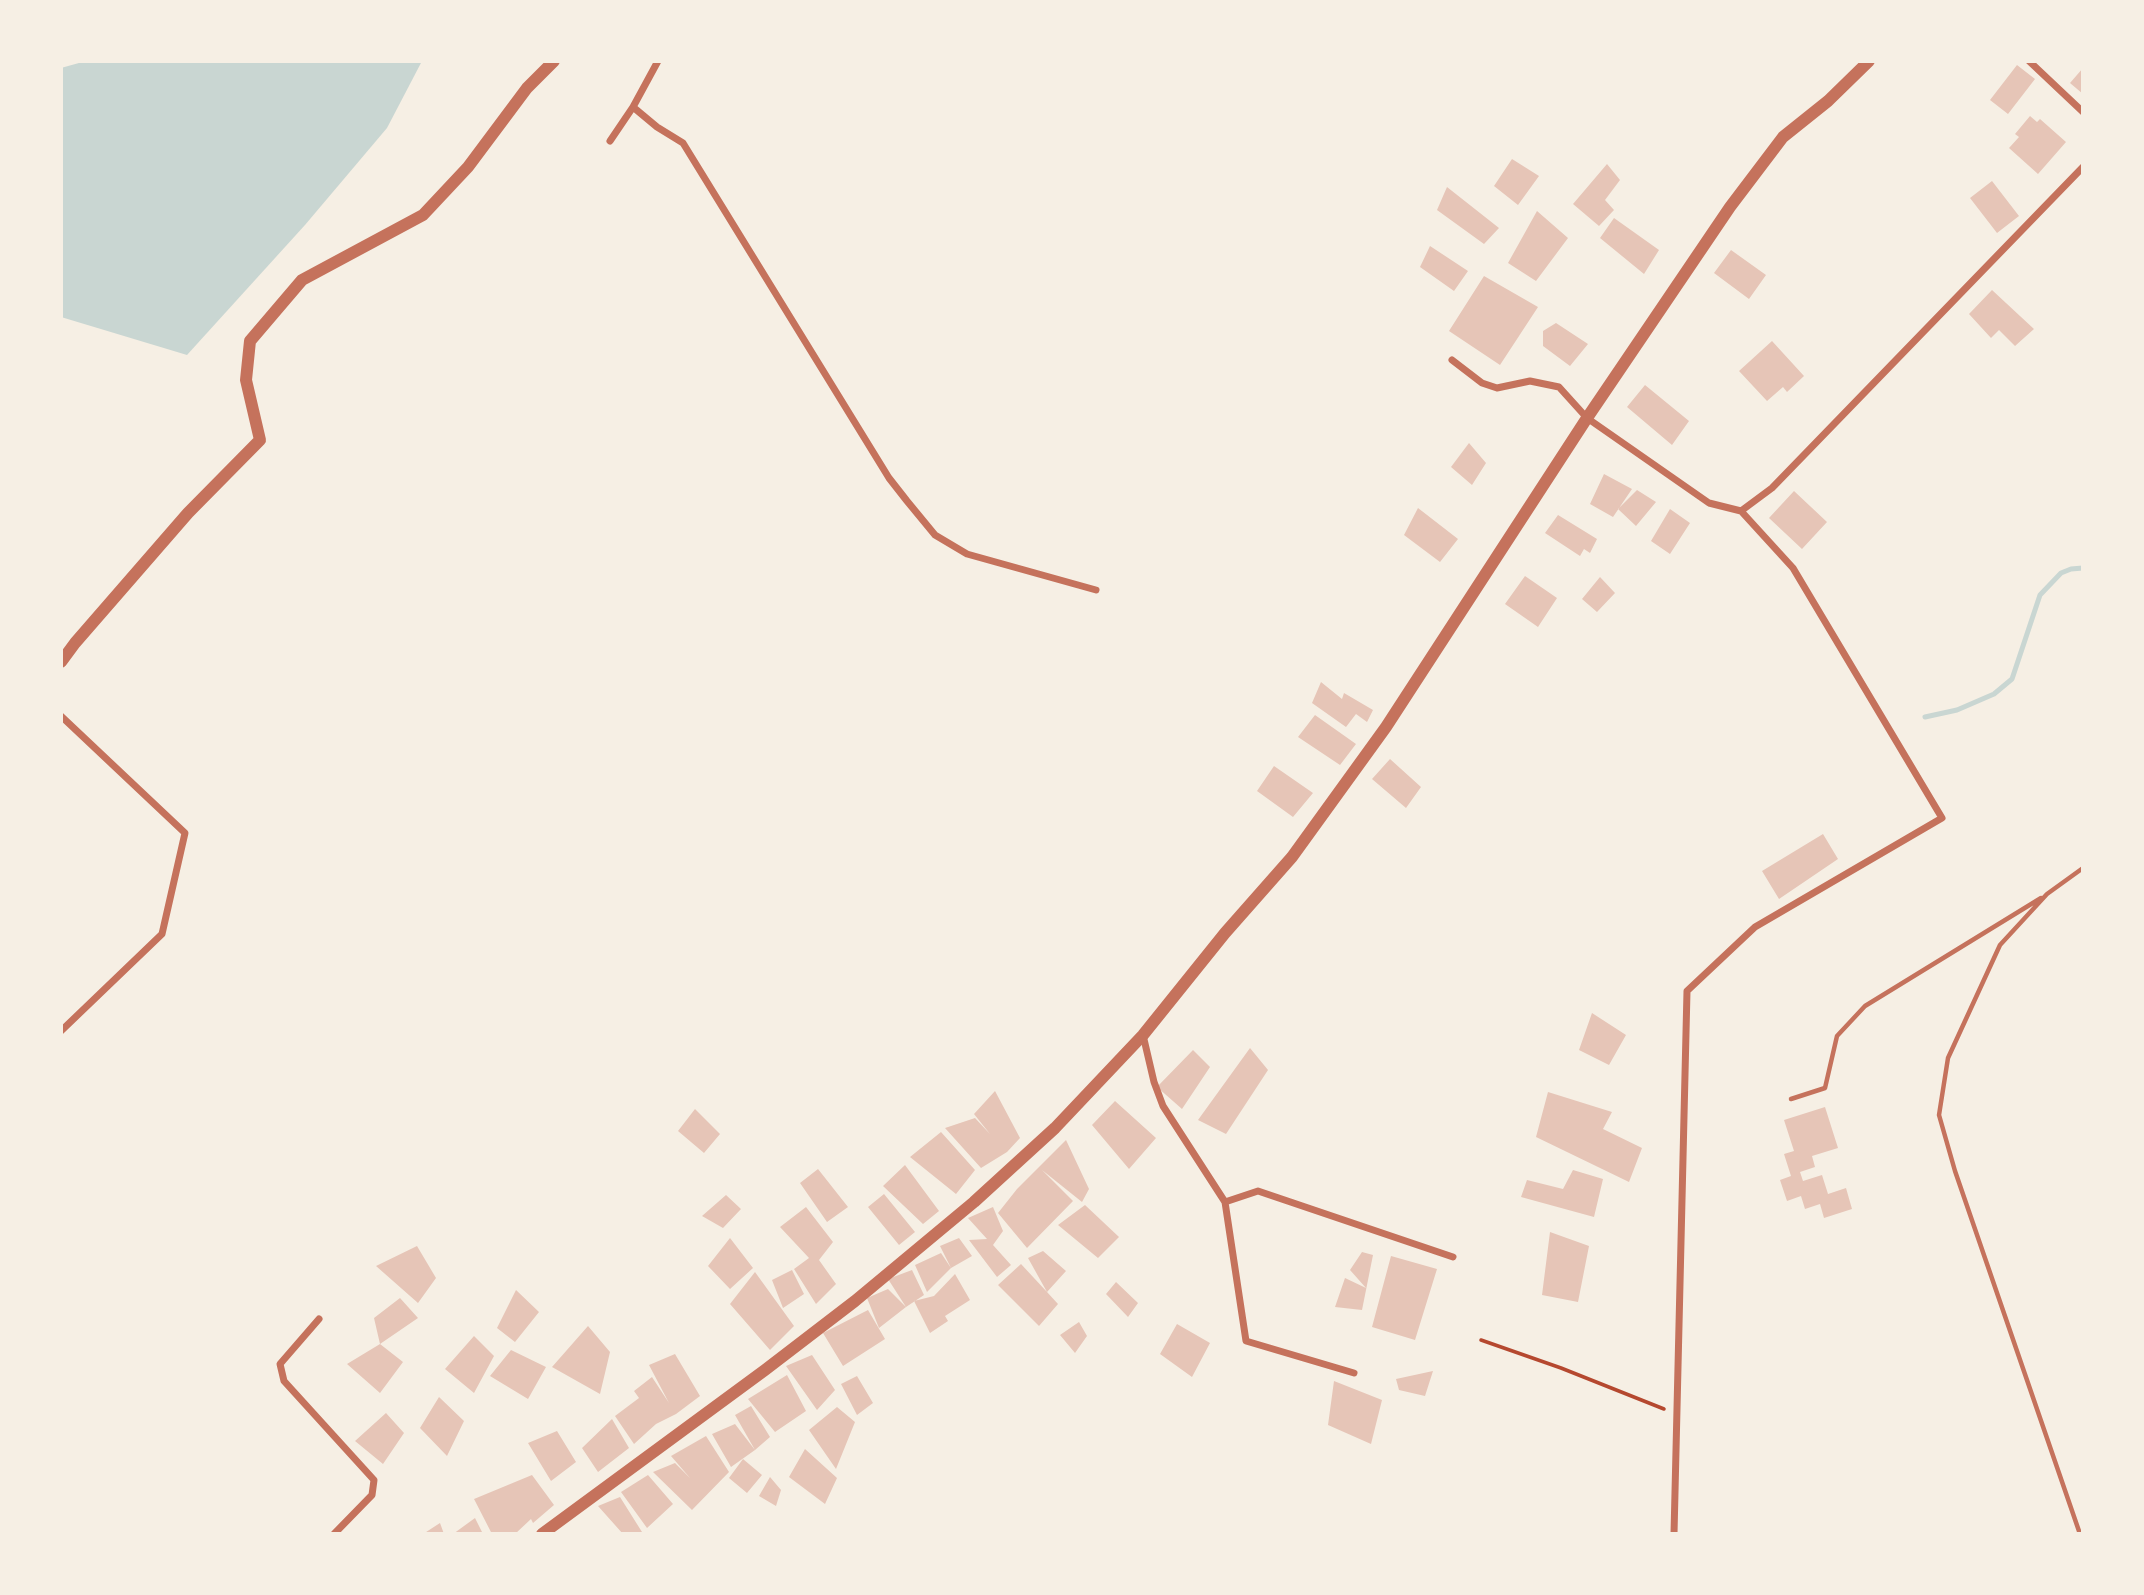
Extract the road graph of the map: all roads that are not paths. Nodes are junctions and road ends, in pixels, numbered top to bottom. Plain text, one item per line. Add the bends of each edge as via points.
1 (554, 61) edge
2 (658, 61) edge
3 (1870, 61) edge
4 (2029, 61) edge
5 (633, 107) junction
6 (2083, 112) edge
7 (610, 141) dead end
8 (2083, 167) edge
9 (1452, 360) dead end
10 (1587, 418) junction
11 (1741, 512) junction
12 (1096, 590) dead end
13 (61, 663) edge
14 (61, 716) edge
15 (2083, 868) edge
16 (2047, 894) junction
17 (61, 1031) edge
18 (1143, 1035) junction
19 (1791, 1099) dead end
20 (1225, 1202) junction
21 (1453, 1257) dead end
22 (319, 1319) dead end
23 (1354, 1373) dead end
24 (334, 1534) edge
25 (542, 1534) edge
26 (1674, 1534) edge
27 (2080, 1534) edge

1 - 13 street via 423,215 302,281 250,341 246,380 260,440 188,513
2 - 5 street
3 - 10 street via 1783,137
4 - 6 street
5 - 7 street
5 - 12 street via 683,143 889,478 935,535 967,554
8 - 11 street via 1772,488
9 - 10 street via 1482,383 1497,388 1530,381 1559,387
10 - 11 street via 1709,503
10 - 18 street via 1292,857
11 - 26 street via 1793,568 1942,818 1755,927 1687,992
14 - 17 street via 185,833 163,934
15 - 16 lane
16 - 19 lane via 1865,1006 1837,1036 1825,1088
16 - 27 lane via 2000,946 1948,1058 1939,1115
18 - 20 street via 1163,1106
18 - 25 street via 1055,1128 974,1202 765,1370
20 - 21 street via 1258,1191
20 - 23 street via 1246,1341
22 - 24 street via 280,1364 284,1381 374,1480 372,1494

